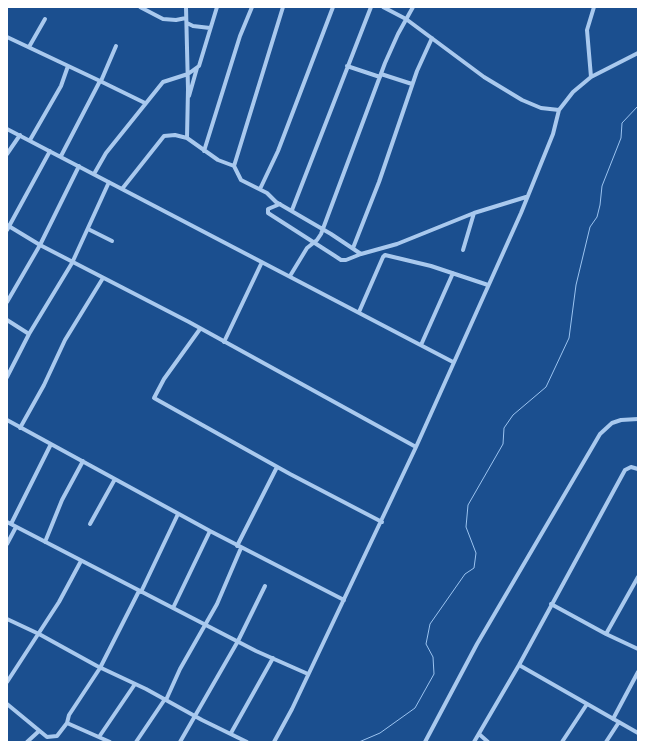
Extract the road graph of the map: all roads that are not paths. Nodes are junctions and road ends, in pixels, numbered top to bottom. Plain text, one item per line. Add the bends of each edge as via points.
1 (140, 7) edge
2 (186, 7) edge
3 (217, 7) edge
4 (252, 7) edge
5 (283, 7) edge
6 (333, 7) edge
7 (371, 7) edge
8 (383, 7) edge
9 (413, 7) edge
10 (594, 7) edge
11 (186, 18) junction
12 (45, 19) dead end
13 (406, 19) junction
14 (187, 23) junction
15 (210, 28) junction
16 (7, 37) edge
17 (432, 38) junction
18 (116, 46) dead end
19 (29, 47) junction
20 (638, 53) edge
21 (68, 66) junction
22 (347, 66) junction
23 (197, 68) junction
24 (188, 74) junction
25 (381, 76) junction
26 (591, 77) junction
27 (101, 81) junction
28 (412, 84) junction
29 (188, 98) junction
30 (146, 103) junction
31 (559, 110) junction
32 (7, 129) edge
33 (20, 135) junction
34 (187, 138) junction
35 (30, 140) junction
36 (50, 151) junction
37 (204, 151) junction
38 (7, 154) edge
39 (61, 156) junction
40 (79, 166) junction
41 (234, 166) junction
42 (94, 174) junction
43 (109, 182) junction
44 (122, 189) junction
45 (260, 189) junction
46 (526, 196) junction
47 (280, 204) junction
48 (292, 210) junction
49 (474, 213) junction
50 (8, 227) edge
51 (88, 229) junction
52 (322, 229) junction
53 (112, 241) dead end
54 (314, 243) junction
55 (40, 245) junction
56 (353, 248) junction
57 (463, 250) dead end
58 (361, 254) junction
59 (262, 262) junction
60 (72, 263) junction
61 (454, 273) junction
62 (290, 276) junction
63 (103, 278) junction
64 (488, 285) junction
65 (7, 302) edge
66 (359, 312) junction
67 (7, 320) edge
68 (200, 329) junction
69 (29, 334) junction
70 (224, 342) junction
71 (421, 345) junction
72 (454, 362) junction
73 (7, 377) edge
74 (638, 419) edge
75 (7, 420) edge
76 (20, 428) junction
77 (51, 444) junction
78 (416, 447) junction
79 (83, 461) junction
80 (277, 467) junction
81 (638, 469) edge
82 (115, 479) junction
83 (178, 514) junction
84 (382, 522) junction
85 (11, 524) edge
86 (90, 524) dead end
87 (210, 531) junction
88 (45, 542) junction
89 (7, 544) edge
90 (239, 547) junction
91 (81, 561) junction
92 (638, 577) edge
93 (265, 586) dead end
94 (140, 592) junction
95 (344, 600) junction
96 (551, 604) junction
97 (173, 608) junction
98 (7, 619) edge
99 (205, 624) junction
100 (39, 634) junction
101 (606, 634) junction
102 (238, 641) junction
103 (638, 649) edge
104 (273, 658) junction
105 (519, 665) junction
106 (100, 668) junction
107 (638, 672) edge
108 (308, 674) junction
109 (7, 682) edge
110 (135, 684) junction
111 (166, 699) junction
112 (7, 704) edge
113 (587, 704) junction
114 (11, 708) junction
115 (7, 712) edge
116 (196, 717) junction
117 (613, 719) junction
118 (619, 722) junction
119 (67, 723) junction
120 (39, 731) junction
121 (231, 733) junction
122 (638, 733) edge
123 (479, 734) junction
124 (49, 737) junction
125 (99, 737) junction
126 (27, 742) edge
127 (53, 742) edge
128 (110, 742) edge
129 (136, 742) edge
130 (180, 742) edge
131 (247, 742) edge
132 (274, 742) edge
133 (425, 742) edge
134 (474, 742) edge
135 (488, 742) edge
136 (562, 742) edge
137 (606, 742) edge

1 - 11 street via 163,18
2 - 11 street
3 - 15 street
4 - 37 street via 240,36
5 - 41 street
6 - 45 street via 278,151
7 - 22 street
8 - 13 street
9 - 13 street
10 - 26 street via 586,30
11 - 14 street
12 - 19 street
13 - 17 street
13 - 25 street
14 - 15 street
14 - 24 street
15 - 23 street
16 - 19 street
17 - 28 street
17 - 31 street via 484,77 522,100 541,108
18 - 27 street
19 - 21 street
20 - 26 street
21 - 27 street
21 - 35 street via 61,86
22 - 25 street
22 - 48 street
23 - 24 street
23 - 29 street
24 - 29 street
24 - 30 street via 163,82
25 - 28 street
25 - 52 street
26 - 31 street via 573,92
27 - 30 street
27 - 39 street
28 - 56 street via 379,182
29 - 34 street
30 - 42 street via 106,153
31 - 46 street via 553,134
32 - 33 street
33 - 35 street
33 - 38 street
34 - 37 street
34 - 44 street via 164,136
35 - 36 street
36 - 39 street
36 - 50 street
37 - 41 street
39 - 40 street
40 - 42 street
40 - 55 street
41 - 45 street via 241,180
42 - 43 street
43 - 44 street
43 - 51 street
44 - 59 street
45 - 47 street
46 - 49 street
46 - 64 street via 521,213
47 - 48 street
47 - 54 street via 268,209 268,213
48 - 52 street
49 - 57 street
49 - 58 street via 397,244
50 - 55 street
51 - 53 street
51 - 60 street
52 - 54 street
52 - 56 street
54 - 58 street via 341,260
54 - 62 street via 307,248
55 - 60 street
55 - 65 street
56 - 58 street
59 - 62 street
59 - 70 street
60 - 63 street
60 - 69 street
61 - 64 street
61 - 66 street via 385,255
61 - 71 street
62 - 66 street
63 - 68 street
63 - 76 street via 65,340
64 - 72 street
66 - 71 street
67 - 69 street
68 - 70 street
68 - 80 street via 164,379 154,398
69 - 73 street
70 - 78 street
71 - 72 street
72 - 78 street
74 - 133 street via 612,423 600,434 477,644
75 - 76 street
76 - 77 street
77 - 79 street
77 - 85 street
78 - 84 street
79 - 82 street
79 - 88 street via 62,500
80 - 84 street
80 - 90 street
81 - 96 street via 625,470
82 - 83 street
82 - 86 street
83 - 87 street
83 - 94 street
84 - 95 street
85 - 88 street
85 - 89 street
87 - 90 street
87 - 97 street
88 - 91 street
90 - 95 street
90 - 99 street via 217,604
91 - 94 street
91 - 100 street
92 - 101 street
93 - 102 street
94 - 97 street
94 - 106 street
95 - 108 street
96 - 101 street
96 - 105 street
97 - 99 street
98 - 100 street
99 - 102 street
99 - 111 street
100 - 106 street
100 - 109 street
101 - 103 street
102 - 104 street
102 - 116 street
104 - 108 street
104 - 121 street
105 - 113 street
105 - 123 street
106 - 110 street
106 - 119 street
107 - 117 street
108 - 132 street
110 - 111 street
110 - 125 street
111 - 116 street
111 - 129 street
112 - 114 street
113 - 117 street
113 - 136 street
114 - 115 street
114 - 120 street
116 - 121 street
116 - 130 street
117 - 118 street
118 - 122 street
118 - 137 street
119 - 124 street via 57,736
119 - 125 street
120 - 124 street
120 - 126 street
121 - 131 street
123 - 134 street
123 - 135 street
124 - 127 street
125 - 128 street

